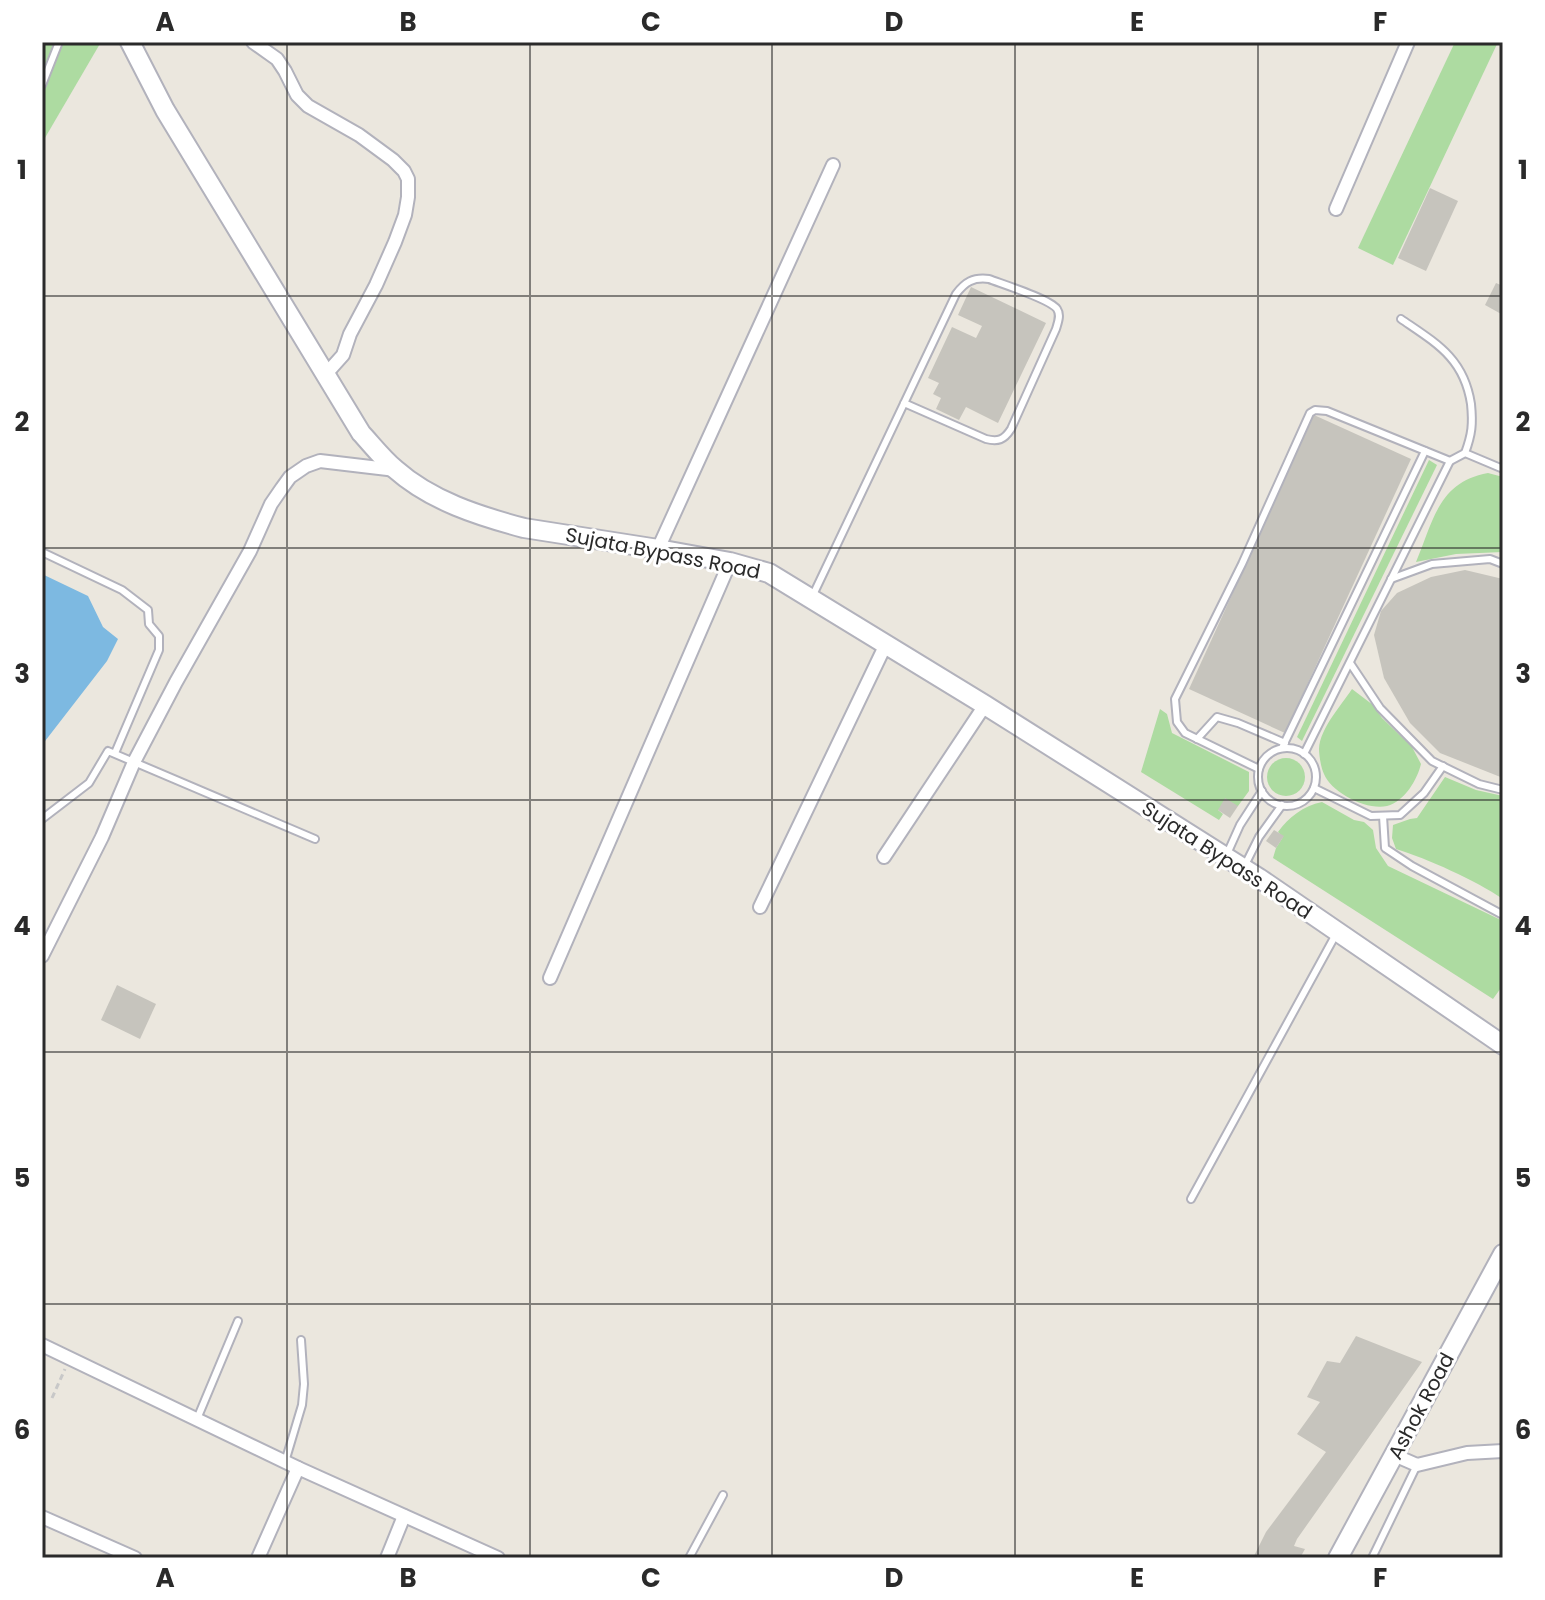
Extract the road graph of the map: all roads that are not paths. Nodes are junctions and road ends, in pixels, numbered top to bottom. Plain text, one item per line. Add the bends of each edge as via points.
1 (59, 42) edge
2 (130, 42) edge
3 (253, 42) edge
4 (1408, 42) edge
5 (42, 85) edge
6 (833, 165) dead end
7 (1336, 209) dead end
8 (1401, 319) dead end
9 (335, 364) junction
10 (904, 403) junction
11 (1425, 451) junction
12 (1465, 453) junction
13 (1450, 461) junction
14 (1503, 469) edge
15 (396, 470) junction
16 (658, 549) junction
17 (42, 552) edge
18 (730, 562) junction
19 (1503, 564) edge
20 (1391, 579) junction
21 (811, 598) junction
22 (886, 644) junction
23 (1350, 663) junction
24 (985, 705) junction
25 (1197, 739) junction
26 (1284, 745) junction
27 (115, 753) junction
28 (1304, 754) junction
29 (134, 762) junction
30 (1443, 766) junction
31 (1259, 769) junction
32 (1314, 788) junction
33 (1503, 790) edge
34 (1262, 791) junction
35 (1282, 805) junction
36 (1383, 816) junction
37 (42, 819) edge
38 (315, 839) dead end
39 (884, 857) dead end
40 (1225, 858) junction
41 (1243, 869) junction
42 (760, 907) dead end
43 (1503, 915) edge
44 (1338, 932) junction
45 (42, 953) edge
46 (550, 978) dead end
47 (1503, 1045) edge
48 (1191, 1199) dead end
49 (1503, 1254) edge
50 (238, 1321) dead end
51 (301, 1340) dead end
52 (42, 1345) edge
53 (197, 1419) junction
54 (1503, 1451) edge
55 (1394, 1455) junction
56 (285, 1462) junction
57 (1417, 1465) junction
58 (298, 1468) junction
59 (723, 1495) dead end
60 (404, 1516) junction
61 (42, 1517) edge
62 (135, 1558) edge
63 (258, 1558) edge
64 (387, 1558) edge
65 (498, 1558) edge
66 (689, 1558) edge
67 (1338, 1558) edge
68 (1372, 1558) edge

1 - 5 lane
2 - 9 street, Sujata Bypass Road via 165,110
3 - 9 street via 277,59 308,106 359,135 393,160 408,179 405,215 395,242
4 - 7 street
6 - 16 street
8 - 12 lane via 1459,367 1472,415 1473,432
9 - 15 street, Sujata Bypass Road via 361,433
10 - 10 lane via 963,284 989,279 1056,308 1056,329 1004,438 986,439
10 - 21 lane
11 - 13 lane
11 - 25 lane via 1327,411 1310,413 1175,699 1177,722
11 - 26 lane
12 - 13 lane
12 - 14 lane
13 - 20 lane
15 - 16 street, Sujata Bypass Road via 447,502 497,521
15 - 29 street via 320,461 290,477
16 - 18 street, Sujata Bypass Road
17 - 27 lane via 122,590 148,610 149,624 159,636 159,650
18 - 21 street, Sujata Bypass Road via 769,573
18 - 46 street
19 - 20 lane via 1490,559 1432,564
20 - 23 lane
21 - 22 street, Sujata Bypass Road
22 - 24 street, Sujata Bypass Road
22 - 42 street
23 - 28 lane
23 - 30 lane via 1380,708
24 - 39 street
24 - 40 street, Sujata Bypass Road
25 - 26 lane via 1217,717
25 - 31 lane
26 - 28 lane
26 - 31 lane
27 - 29 lane
27 - 37 lane via 108,751 89,783
28 - 32 lane via 1315,769
29 - 38 lane
29 - 45 street
30 - 33 lane
30 - 36 lane via 1400,815
31 - 34 lane
32 - 35 lane via 1301,802
32 - 36 lane via 1371,816
34 - 35 lane
34 - 40 lane
35 - 41 lane
36 - 43 lane via 1385,848
40 - 41 street, Sujata Bypass Road
41 - 44 street, Sujata Bypass Road
44 - 47 street, Sujata Bypass Road
44 - 48 lane
49 - 55 street, Ashok Road
50 - 53 lane
51 - 56 lane via 302,1405
52 - 53 street
53 - 56 street
54 - 57 street
55 - 57 street
55 - 67 street, Ashok Road
56 - 58 street
57 - 68 lane
58 - 60 street
58 - 63 street
59 - 66 lane
60 - 64 street
60 - 65 street
61 - 62 street

